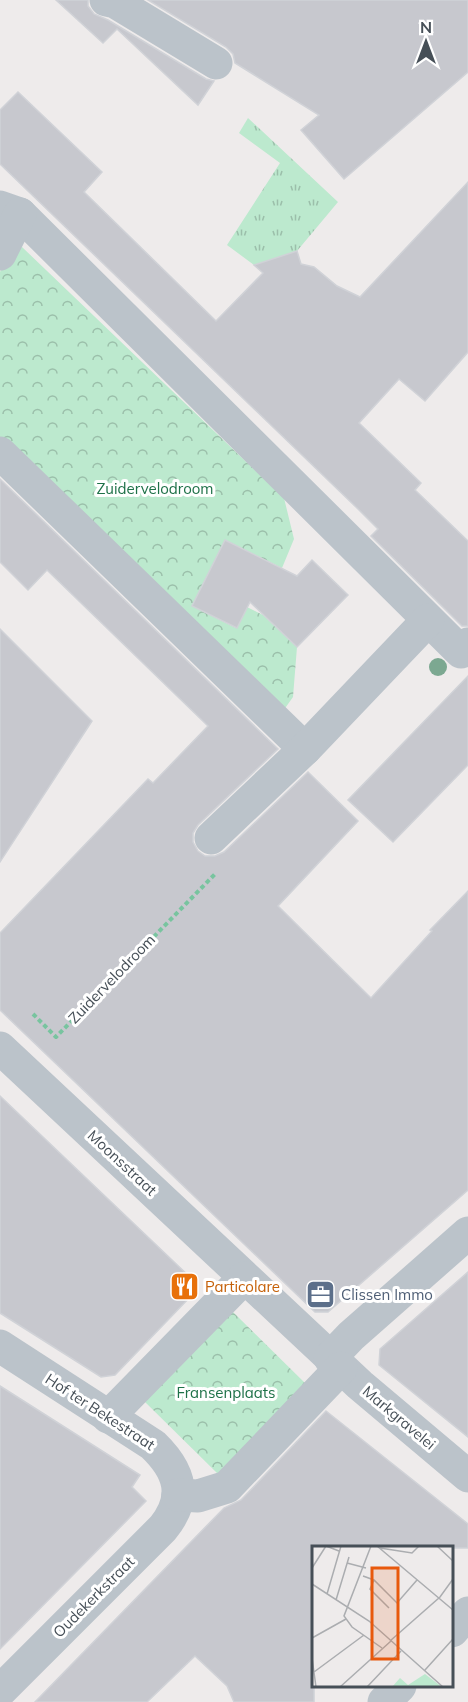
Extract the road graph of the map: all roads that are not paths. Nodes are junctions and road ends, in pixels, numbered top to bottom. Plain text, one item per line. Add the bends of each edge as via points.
1 (106, 0) edge
2 (216, 63) dead end
3 (10, 211) edge
4 (0, 254) edge
5 (0, 453) edge
6 (428, 620) junction
7 (468, 644) edge
8 (305, 749) junction
9 (211, 838) dead end
10 (0, 1048) edge
11 (468, 1233) edge
12 (244, 1278) junction
13 (0, 1346) edge
14 (336, 1364) junction
15 (108, 1417) junction
16 (468, 1476) edge
17 (178, 1495) junction
18 (468, 1613) edge
19 (453, 1630) edge
20 (399, 1687) edge
21 (0, 1691) edge
22 (384, 1702) edge

1 - 2 street
3 - 4 street
3 - 6 street
5 - 8 street
6 - 7 street via 461,652
6 - 8 street
8 - 9 street
10 - 12 street, Moonsstraat
11 - 14 street via 351,1336
12 - 14 street
12 - 15 street
13 - 15 street, Hof ter Bekestraat
14 - 16 street, Markgravelei
14 - 17 street via 228,1487 198,1496
15 - 17 street, Hof ter Bekestraat via 153,1444 175,1474
17 - 21 street, Oudekerkstraat via 176,1508 163,1528
18 - 19 street
20 - 22 street

